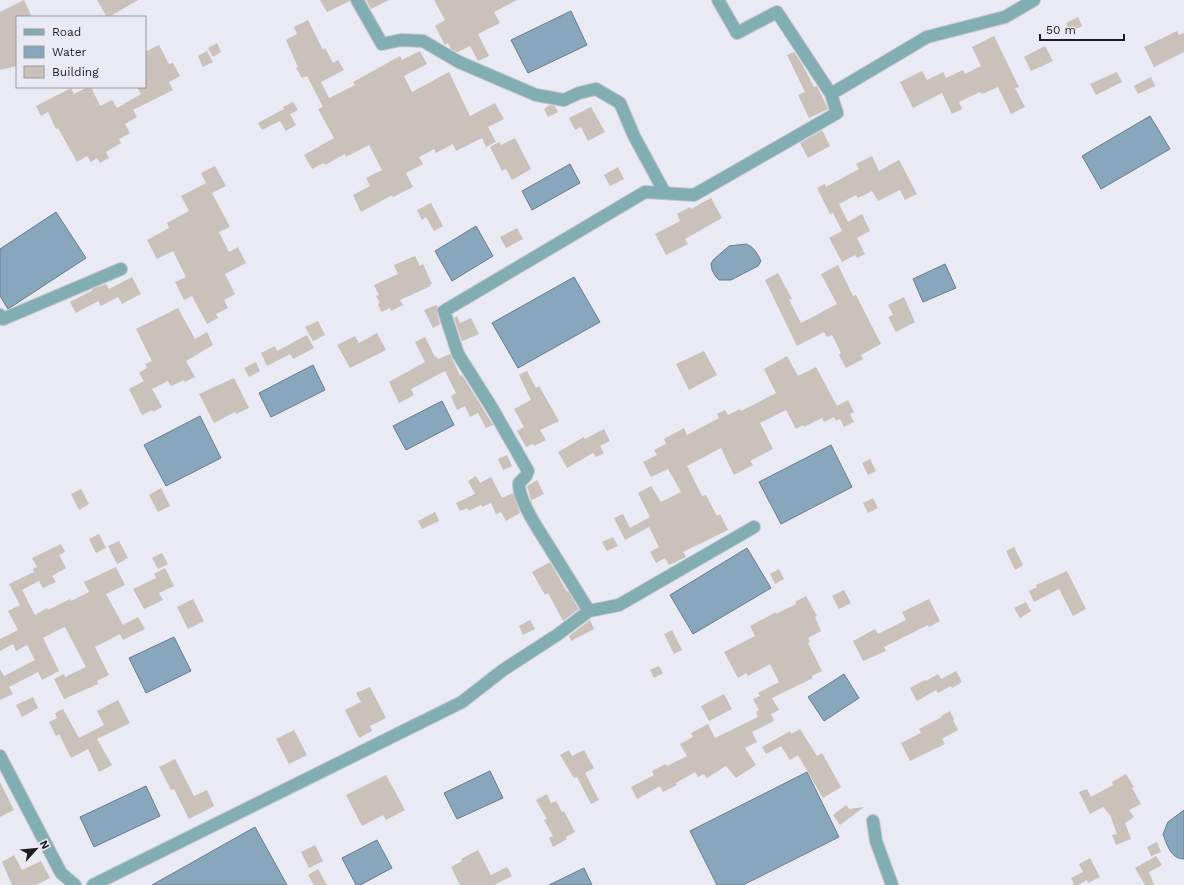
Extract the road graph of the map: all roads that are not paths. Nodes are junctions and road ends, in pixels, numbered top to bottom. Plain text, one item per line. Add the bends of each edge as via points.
1 (357, 0) edge
2 (718, 0) edge
3 (1034, 0) edge
4 (831, 94) junction
5 (665, 193) junction
6 (121, 269) dead end
7 (0, 315) edge
8 (754, 527) dead end
9 (589, 611) junction
10 (0, 756) edge
11 (873, 821) dead end
12 (75, 885) edge
13 (93, 885) edge
14 (892, 885) edge

1 - 5 street via 382,44 401,40 422,41 459,62 536,95 564,100 596,89 620,103 634,136
2 - 4 street via 737,34 777,12
3 - 4 street via 1005,17 927,37
4 - 5 street via 837,113 694,195
5 - 9 street via 645,192 444,311 458,354 528,471 519,486 533,521
6 - 7 street via 3,319
8 - 9 street via 619,605
9 - 13 street via 503,670 462,702
10 - 12 street via 61,873
11 - 14 street via 876,841

